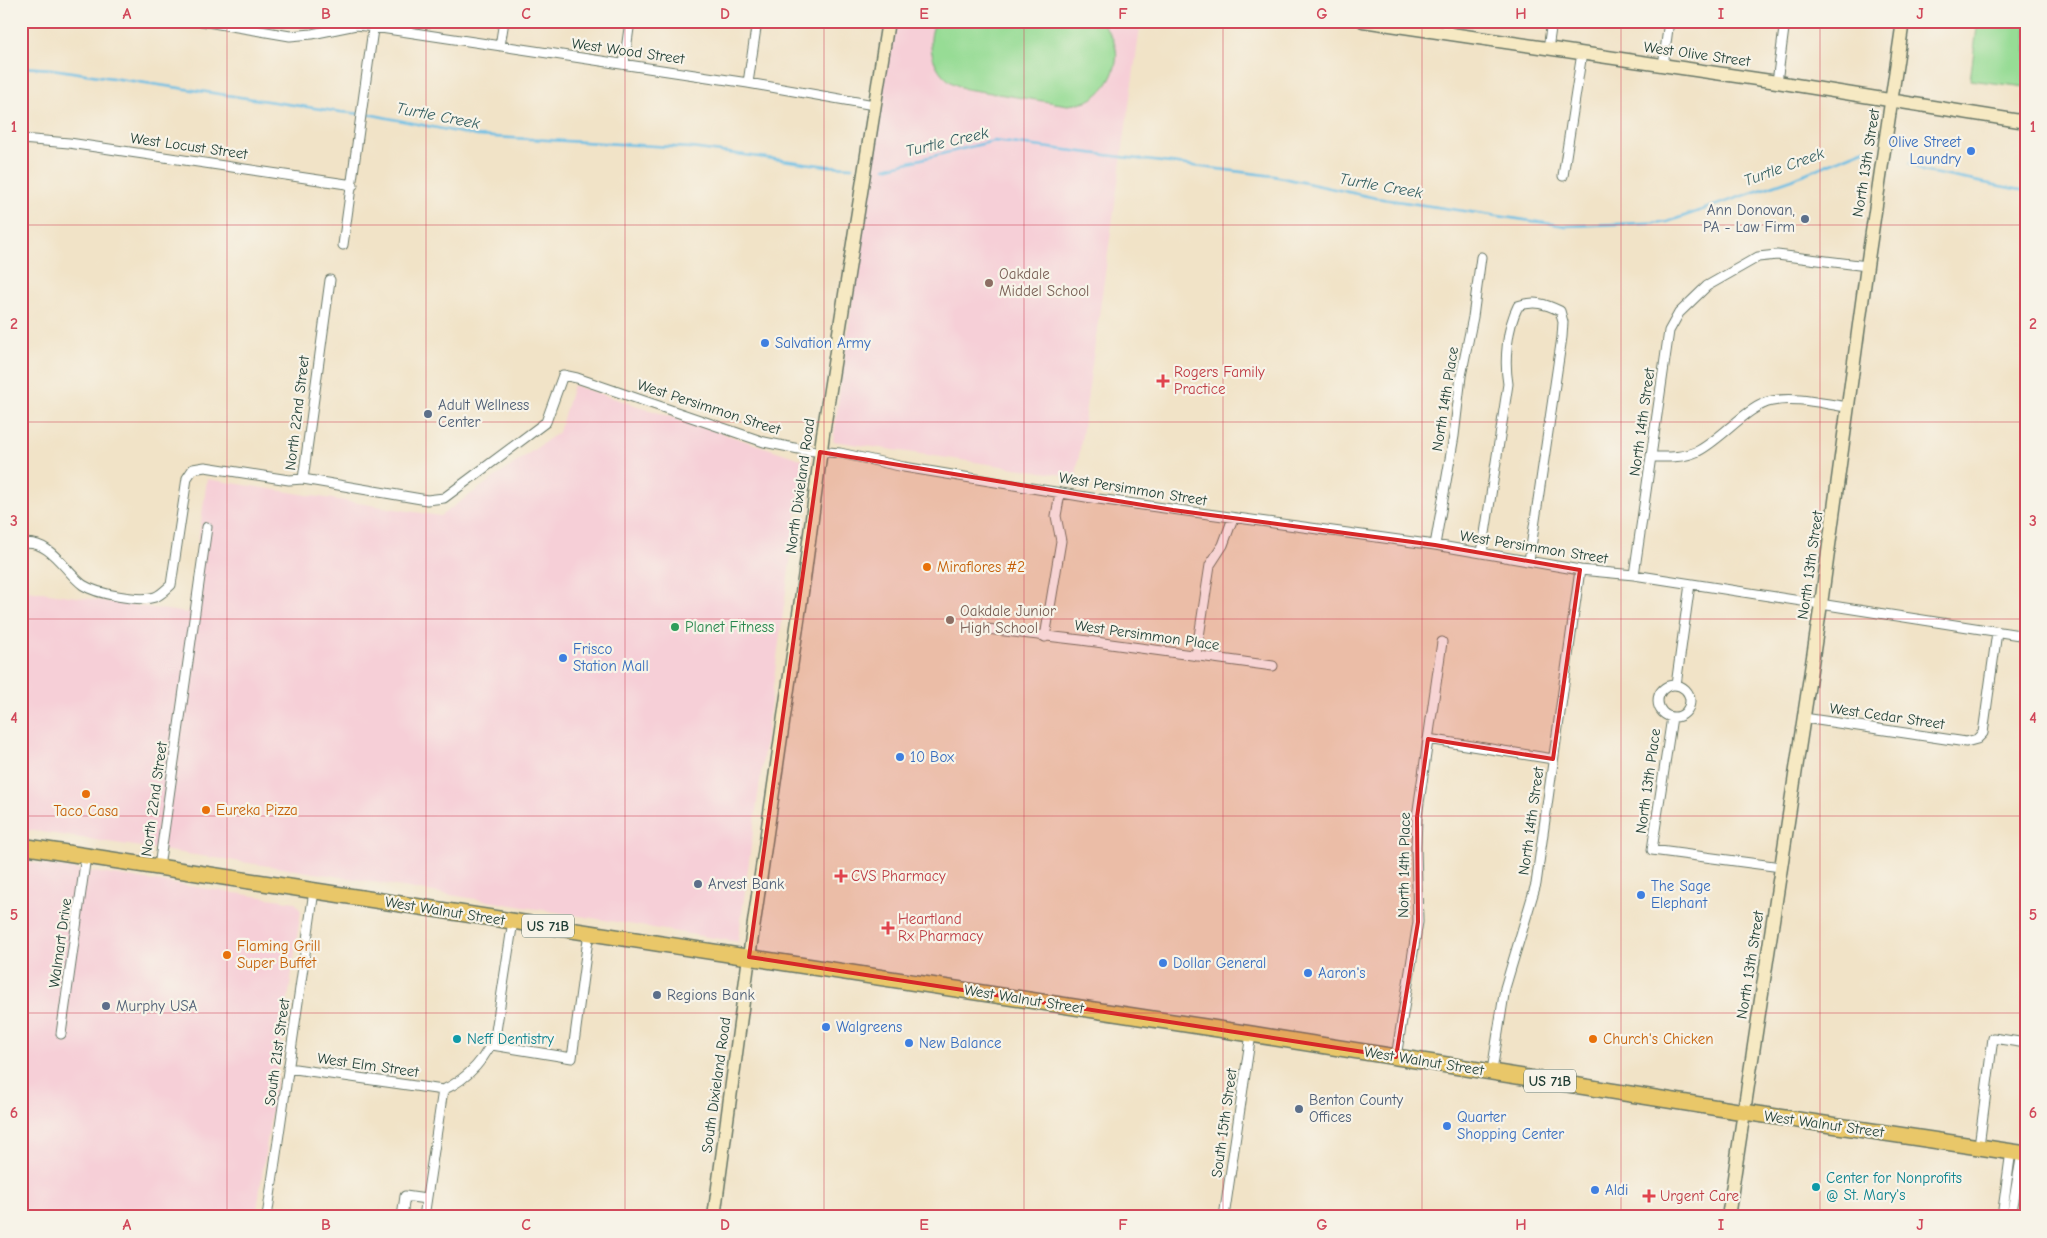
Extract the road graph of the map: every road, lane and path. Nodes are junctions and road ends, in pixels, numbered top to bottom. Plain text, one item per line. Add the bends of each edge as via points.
1 (201, 21) edge
2 (504, 21) edge
3 (630, 21) edge
4 (757, 21) edge
5 (888, 21) edge
6 (1363, 21) edge
7 (1552, 21) edge
8 (1669, 21) edge
9 (1785, 21) edge
10 (1904, 21) edge
11 (374, 24) edge
12 (264, 26) edge
13 (1447, 28) edge
14 (500, 46) junction
15 (1548, 49) junction
16 (1582, 54) junction
17 (624, 64) junction
18 (1663, 66) junction
19 (1777, 82) junction
20 (748, 83) junction
21 (1892, 100) junction
22 (874, 105) junction
23 (2026, 122) edge
24 (21, 140) edge
25 (1563, 176) dead end
26 (353, 185) junction
27 (343, 245) dead end
28 (1481, 257) dead end
29 (1867, 266) junction
30 (330, 280) dead end
31 (1848, 407) junction
32 (820, 452) junction
33 (1651, 457) junction
34 (303, 480) junction
35 (1060, 493) junction
36 (1233, 518) junction
37 (207, 527) dead end
38 (21, 544) edge
39 (1435, 545) junction
40 (1482, 553) junction
41 (1529, 561) junction
42 (1580, 570) junction
43 (1634, 575) junction
44 (1690, 584) junction
45 (1821, 604) junction
46 (987, 629) dead end
47 (1998, 632) junction
48 (2026, 636) edge
49 (1045, 637) junction
50 (1442, 642) dead end
51 (1196, 656) junction
52 (1273, 666) dead end
53 (1676, 685) junction
54 (1672, 717) junction
55 (1804, 718) junction
56 (1428, 739) junction
57 (1553, 759) junction
58 (21, 846) edge
59 (86, 856) junction
60 (159, 867) junction
61 (1781, 868) junction
62 (314, 891) junction
63 (513, 921) junction
64 (589, 932) junction
65 (749, 957) junction
66 (61, 1034) dead end
67 (1251, 1034) junction
68 (2026, 1043) edge
69 (492, 1045) junction
70 (1396, 1057) junction
71 (288, 1068) junction
72 (1492, 1071) junction
73 (443, 1090) junction
74 (1744, 1112) junction
75 (1979, 1146) junction
76 (2019, 1152) edge
77 (426, 1199) junction
78 (266, 1217) edge
79 (402, 1217) edge
80 (424, 1217) edge
81 (714, 1217) edge
82 (1224, 1217) edge
83 (1728, 1217) edge
84 (2002, 1217) edge
85 (2012, 1217) edge

1 - 12 street, West Wood Street
2 - 14 street
3 - 17 street
4 - 20 street
5 - 22 main road, North Dixieland Road
6 - 13 main road, West Olive Street
7 - 15 street
8 - 18 street
9 - 19 street
10 - 21 main road, North 13th Street
11 - 12 street, West Wood Street via 290,36
11 - 14 street, West Wood Street
11 - 26 street
13 - 15 main road, West Olive Street
14 - 17 street, West Wood Street
15 - 16 main road, West Olive Street
16 - 18 main road, West Olive Street
16 - 25 street
17 - 20 street, West Wood Street
18 - 19 main road, West Olive Street
19 - 21 main road, West Olive Street
20 - 22 street, West Wood Street
21 - 23 main road, West Olive Street
21 - 29 main road, North 13th Street
22 - 32 main road, North Dixieland Road
24 - 26 street, West Locust Street via 88,145
26 - 27 street
28 - 39 street, North 14th Place
29 - 31 main road, North 13th Street
29 - 33 street, North 14th Street via 1777,255 1758,257 1707,286 1679,313 1669,332
30 - 34 street, North 22nd Street
31 - 33 street via 1789,399 1770,401 1698,451 1683,456
31 - 45 main road, North 13th Street
32 - 34 street, West Persimmon Street via 764,442 563,375 546,422 444,498 427,500
32 - 35 street, West Persimmon Street
32 - 65 main road, North Dixieland Road
33 - 43 street, North 14th Street
34 - 38 street, North 22nd Street via 205,467 193,470 187,478 171,585 156,597 136,598 96,591 84,586 43,547
35 - 36 street, West Persimmon Street
35 - 49 street via 1056,516 1061,541
36 - 39 street, West Persimmon Street
36 - 51 street via 1223,545 1210,565
37 - 60 street, North 22nd Street
39 - 40 street, West Persimmon Street
40 - 41 street, West Persimmon Street
40 - 41 street via 1508,384 1505,368 1512,318 1518,306 1529,302 1547,304 1560,311 1562,337
41 - 42 street, West Persimmon Street
42 - 43 street, West Persimmon Street
42 - 57 street, North 14th Street
43 - 44 street, West Persimmon Street
44 - 45 street, West Persimmon Street
44 - 53 street
45 - 47 street, West Persimmon Street
45 - 55 main road, North 13th Street
46 - 49 street, West Persimmon Place
47 - 48 street, West Persimmon Street
47 - 55 street, West Cedar Street via 1983,732 1977,739 1966,742
49 - 51 street, West Persimmon Place
50 - 56 street, North 14th Place
51 - 52 street, West Persimmon Place
53 - 54 street, North 13th Place via 1687,691 1690,701 1683,714
53 - 54 street, North 13th Place via 1663,688 1658,698 1659,708
54 - 61 street, North 13th Place via 1652,850
55 - 61 main road, North 13th Street
56 - 57 street
56 - 70 street, North 14th Place via 1417,817 1418,922
57 - 72 street, North 14th Street via 1536,884 1505,988
58 - 59 main road, West Walnut Street / US 71B
59 - 60 main road, West Walnut Street / US 71B
59 - 66 street, Walmart Drive
60 - 62 main road, West Walnut Street / US 71B
61 - 74 main road, North 13th Street
62 - 63 main road, West Walnut Street / US 71B
62 - 71 street, South 21st Street
63 - 64 main road, West Walnut Street / US 71B
63 - 69 street
64 - 65 main road, West Walnut Street / US 71B
64 - 69 street via 572,1058
65 - 67 main road, West Walnut Street / US 71B
65 - 81 main road, South Dixieland Road
67 - 70 main road, West Walnut Street / US 71B
67 - 82 street, South 15th Street
68 - 75 street via 1993,1038
69 - 73 street via 458,1082
70 - 72 main road, West Walnut Street / US 71B
71 - 73 street, West Elm Street
71 - 78 street, South 21st Street
72 - 74 main road, West Walnut Street / US 71B
73 - 77 street
74 - 75 main road, West Walnut Street / US 71B
74 - 83 main road, North 13th Street
75 - 76 main road, West Walnut Street / US 71B
76 - 84 street
76 - 85 street
77 - 79 street via 405,1196
77 - 80 street

